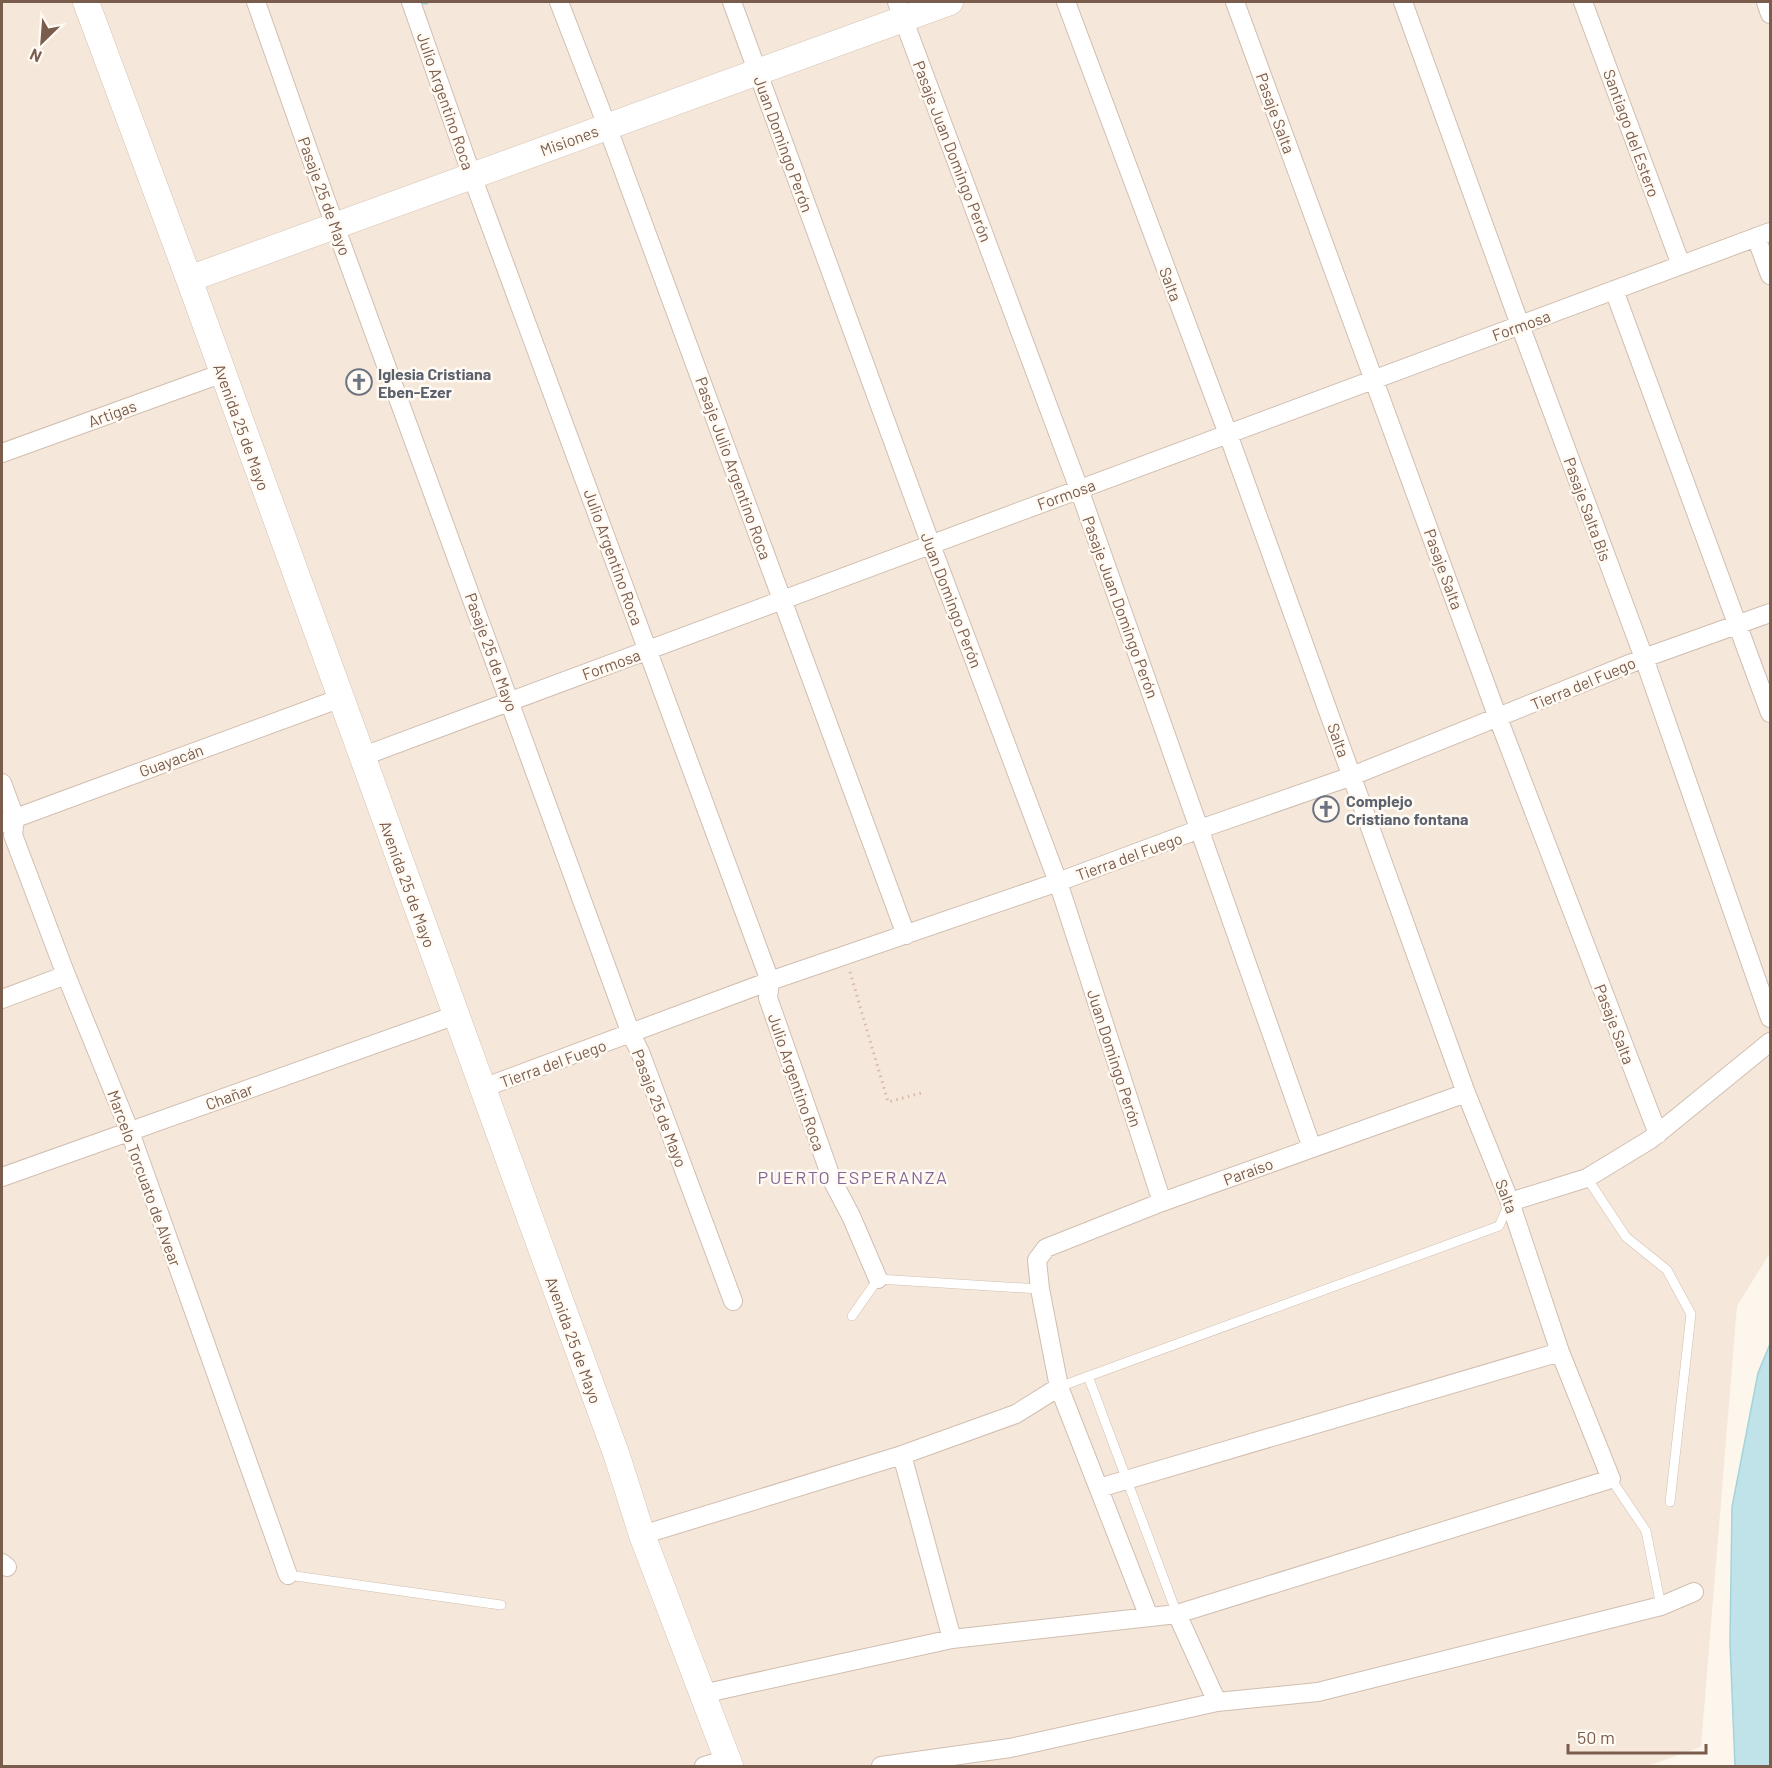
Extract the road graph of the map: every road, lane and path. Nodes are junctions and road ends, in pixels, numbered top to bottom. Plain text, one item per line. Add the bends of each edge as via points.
1 (86, 2) edge
2 (256, 2) edge
3 (411, 2) edge
4 (559, 2) edge
5 (732, 2) edge
6 (950, 2) edge
7 (1066, 2) edge
8 (1235, 2) edge
9 (1403, 2) edge
10 (1583, 2) edge
11 (1766, 2) edge
12 (900, 10) edge
13 (1770, 14) edge
14 (757, 72) junction
15 (608, 126) junction
16 (472, 176) junction
17 (335, 226) junction
18 (1763, 234) edge
19 (1681, 265) junction
20 (1770, 275) edge
21 (189, 279) junction
22 (1614, 290) junction
23 (1520, 325) junction
24 (223, 373) junction
25 (1374, 380) junction
26 (1228, 434) junction
27 (2, 453) edge
28 (1079, 489) junction
29 (931, 545) junction
30 (782, 600) junction
31 (1770, 613) edge
32 (1737, 624) junction
33 (649, 650) junction
34 (1644, 658) junction
35 (341, 698) junction
36 (510, 701) junction
37 (1770, 713) edge
38 (1498, 718) junction
39 (361, 757) junction
40 (1352, 776) junction
41 (2, 783) edge
42 (8, 820) edge
43 (1200, 829) junction
44 (1058, 882) junction
45 (906, 935) junction
46 (845, 956) junction
47 (66, 975) junction
48 (771, 981) junction
49 (2, 999) edge
50 (456, 1015) junction
51 (1770, 1018) edge
52 (631, 1034) junction
53 (1770, 1042) edge
54 (483, 1088) junction
55 (925, 1092) dead end
56 (1466, 1093) junction
57 (130, 1132) junction
58 (1658, 1134) junction
59 (1312, 1148) junction
60 (2, 1177) edge
61 (1587, 1178) junction
62 (1162, 1202) junction
63 (1510, 1202) junction
64 (878, 1279) junction
65 (1040, 1289) junction
66 (733, 1301) dead end
67 (852, 1316) dead end
68 (1560, 1352) junction
69 (1088, 1376) junction
70 (1059, 1387) junction
71 (902, 1455) junction
72 (1611, 1479) junction
73 (1128, 1480) junction
74 (1099, 1488) junction
75 (1670, 1502) dead end
76 (642, 1535) junction
77 (288, 1575) joint
78 (1694, 1592) dead end
79 (501, 1605) dead end
80 (1661, 1606) junction
81 (1177, 1614) junction
82 (1149, 1617) junction
83 (952, 1639) junction
84 (702, 1694) junction
85 (1217, 1702) junction
86 (720, 1764) edge
87 (881, 1767) edge

1 - 21 main road, Avenida 25 de Mayo
2 - 17 street, Pasaje 25 de Mayo
3 - 16 street, Julio Argentino Roca
4 - 15 street, Pasaje Julio Argentino Roca
5 - 14 street, Juan Domingo Perón
6 - 12 main road, Misiones
7 - 26 street, Salta
8 - 25 street, Pasaje Salta
9 - 23 street, Pasaje Salta Bis
10 - 19 street, Santiago del Estero
11 - 13 street
12 - 14 main road, Misiones
12 - 28 street, Pasaje Juan Domingo Perón
14 - 15 main road, Misiones
14 - 29 street, Juan Domingo Perón
15 - 16 main road, Misiones
15 - 30 street, Pasaje Julio Argentino Roca
16 - 17 main road, Misiones
16 - 33 street, Julio Argentino Roca
17 - 21 main road, Misiones
17 - 36 street, Pasaje 25 de Mayo
18 - 19 street, Formosa
18 - 20 street
19 - 22 street, Formosa
21 - 24 main road, Avenida 25 de Mayo
22 - 23 street, Formosa
22 - 32 street
23 - 25 street, Formosa
23 - 34 street, Pasaje Salta Bis
24 - 27 street, Artigas
24 - 35 main road, Avenida 25 de Mayo
25 - 26 street, Formosa
25 - 38 street, Pasaje Salta
26 - 28 street, Formosa
26 - 40 street, Salta
28 - 29 street, Formosa
28 - 43 street, Pasaje Juan Domingo Perón
29 - 30 street, Formosa
29 - 44 street, Juan Domingo Perón
30 - 33 street, Formosa
30 - 45 street, Pasaje Julio Argentino Roca
31 - 32 street, Tierra del Fuego
32 - 34 street, Tierra del Fuego
32 - 37 street
33 - 36 street, Formosa
33 - 48 street, Julio Argentino Roca
34 - 38 street, Tierra del Fuego
34 - 51 street, Pasaje Salta Bis
35 - 39 main road, Avenida 25 de Mayo
35 - 42 street, Guayacán
36 - 39 street, Formosa
36 - 52 street, Pasaje 25 de Mayo
38 - 40 street, Tierra del Fuego
38 - 58 street, Pasaje Salta
39 - 50 main road, Avenida 25 de Mayo
40 - 43 street, Tierra del Fuego
40 - 56 street, Salta
41 - 42 street, Marcelo Torcuato de Alvear
42 - 47 street, Marcelo Torcuato de Alvear
43 - 44 street, Tierra del Fuego
43 - 59 street, Pasaje Juan Domingo Perón
44 - 45 street, Tierra del Fuego
44 - 62 street, Juan Domingo Perón
45 - 46 street, Tierra del Fuego
46 - 48 street, Tierra del Fuego
46 - 55 path via 888,1101
47 - 49 street
47 - 57 street, Marcelo Torcuato de Alvear
48 - 52 street, Tierra del Fuego
48 - 64 street, Julio Argentino Roca via 768,998 832,1180
50 - 54 main road, Avenida 25 de Mayo
50 - 57 street, Chañar
52 - 54 street, Tierra del Fuego
52 - 66 street, Pasaje 25 de Mayo
53 - 58 street
54 - 76 main road, Avenida 25 de Mayo
56 - 59 street, Paraíso
56 - 63 street, Salta
57 - 60 street, Chañar
57 - 77 street, Marcelo Torcuato de Alvear
58 - 61 street
59 - 62 street, Paraíso
61 - 63 street
61 - 75 lane via 1626,1237 1667,1270 1691,1314
62 - 65 street, Paraíso via 1046,1248 1037,1260
63 - 68 street, Salta
63 - 69 lane via 1499,1226
64 - 65 lane
64 - 67 lane
65 - 70 street
68 - 72 street, Salta
68 - 73 street
69 - 70 lane
69 - 73 lane
70 - 71 street via 1016,1414
70 - 74 street
71 - 76 street
71 - 83 street
72 - 80 lane via 1646,1531
72 - 81 street
73 - 74 street
73 - 81 lane
74 - 82 street
76 - 84 main road, Avenida 25 de Mayo
77 - 79 lane
78 - 80 street
80 - 85 street via 1318,1692
81 - 82 street
81 - 85 street
82 - 83 street
83 - 84 street
84 - 86 main road, Avenida 25 de Mayo
85 - 87 street via 1010,1748

